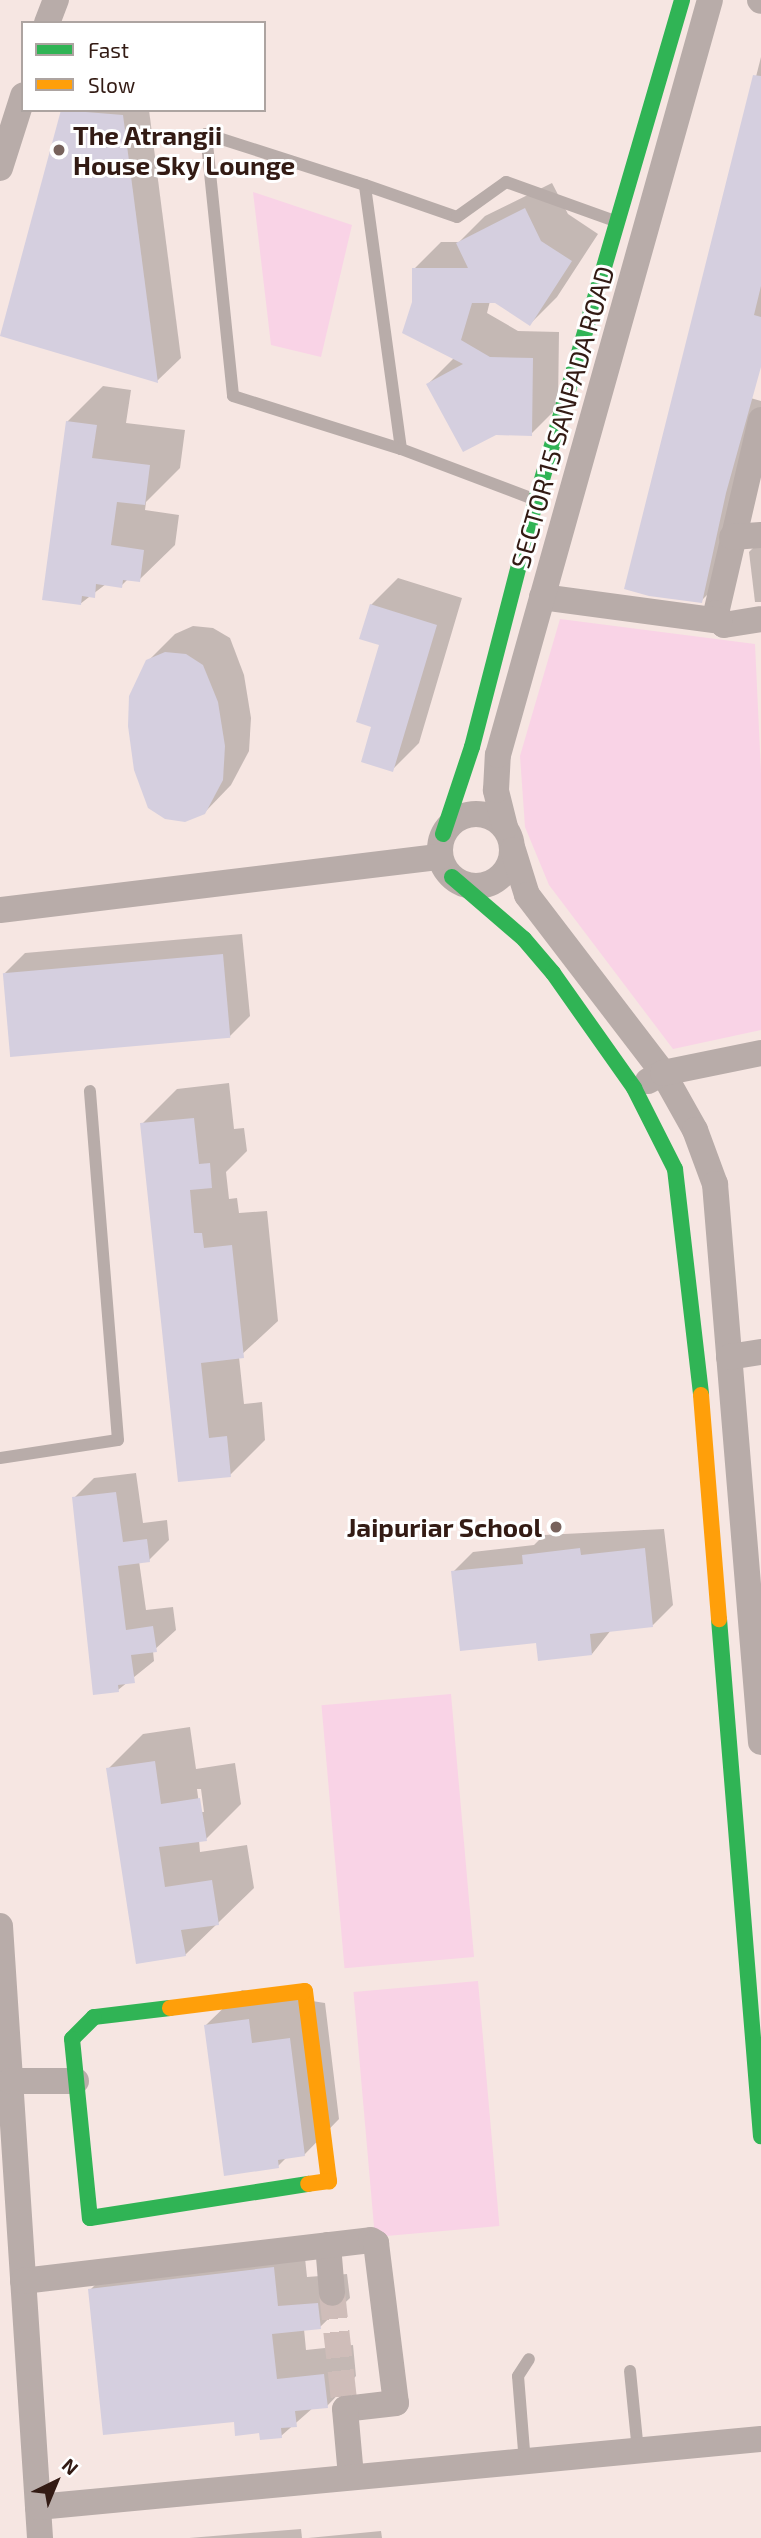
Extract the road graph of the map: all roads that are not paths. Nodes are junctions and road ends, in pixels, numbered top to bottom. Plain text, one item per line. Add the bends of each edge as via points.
1 (56, 0) edge
2 (682, 0) edge
3 (710, 0) edge
4 (48, 21) edge
5 (21, 102) edge
6 (0, 168) edge
7 (365, 186) junction
8 (618, 222) junction
9 (761, 420) edge
10 (401, 449) junction
11 (754, 485) edge
12 (537, 500) junction
13 (761, 535) edge
14 (732, 537) junction
15 (542, 597) junction
16 (761, 619) edge
17 (719, 621) junction
18 (509, 838) junction
19 (445, 856) junction
20 (0, 910) edge
21 (761, 1053) edge
22 (663, 1073) junction
23 (634, 1088) junction
24 (90, 1091) dead end
25 (761, 1352) edge
26 (729, 1357) junction
27 (0, 1458) edge
28 (761, 1742) edge
29 (0, 1926) edge
30 (10, 2081) junction
31 (76, 2081) junction
32 (761, 2136) edge
33 (328, 2245) junction
34 (23, 2281) junction
35 (332, 2293) tunnel mouth
36 (529, 2360) dead end
37 (630, 2371) dead end
38 (761, 2439) edge
39 (638, 2451) junction
40 (525, 2464) junction
41 (352, 2476) junction
42 (38, 2507) junction
43 (40, 2538) edge

1 - 4 street
2 - 8 street, SECTOR 15 SANPADA ROAD
3 - 15 street, SECTOR 15 SANPADA ROAD
5 - 6 street
7 - 8 lane via 457,217 506,182
7 - 10 lane
7 - 10 lane via 206,134 233,396
8 - 12 street, SECTOR 15 SANPADA ROAD
9 - 11 street
10 - 12 lane
11 - 14 street
12 - 19 street, SECTOR 15 SANPADA ROAD
13 - 14 street
14 - 17 street via 716,613
15 - 17 street
15 - 18 street, SECTOR 15 SANPADA ROAD via 498,755 496,790
16 - 17 street via 724,625
18 - 19 street via 484,814 472,813 449,824
18 - 19 street via 505,872 486,885 474,887
18 - 22 street, SECTOR 15 SANPADA ROAD via 527,895
19 - 20 street
19 - 23 street via 524,939
21 - 22 street
22 - 23 street
22 - 26 street, SECTOR 15 SANPADA ROAD via 695,1130 715,1184
23 - 32 street via 665,1141 684,1215
24 - 27 lane via 119,1438 111,1444
25 - 26 street
26 - 28 street, SECTOR 15 SANPADA ROAD
29 - 30 street
30 - 31 street
30 - 34 street
31 - 31 street via 90,2218 329,2181 304,1991 94,2017 72,2039
33 - 34 street
33 - 35 street
33 - 41 street via 376,2243 396,2403 345,2409
34 - 42 street
36 - 40 lane via 518,2376
37 - 39 lane
38 - 39 street
39 - 40 street
40 - 41 street
41 - 42 street
42 - 43 street

